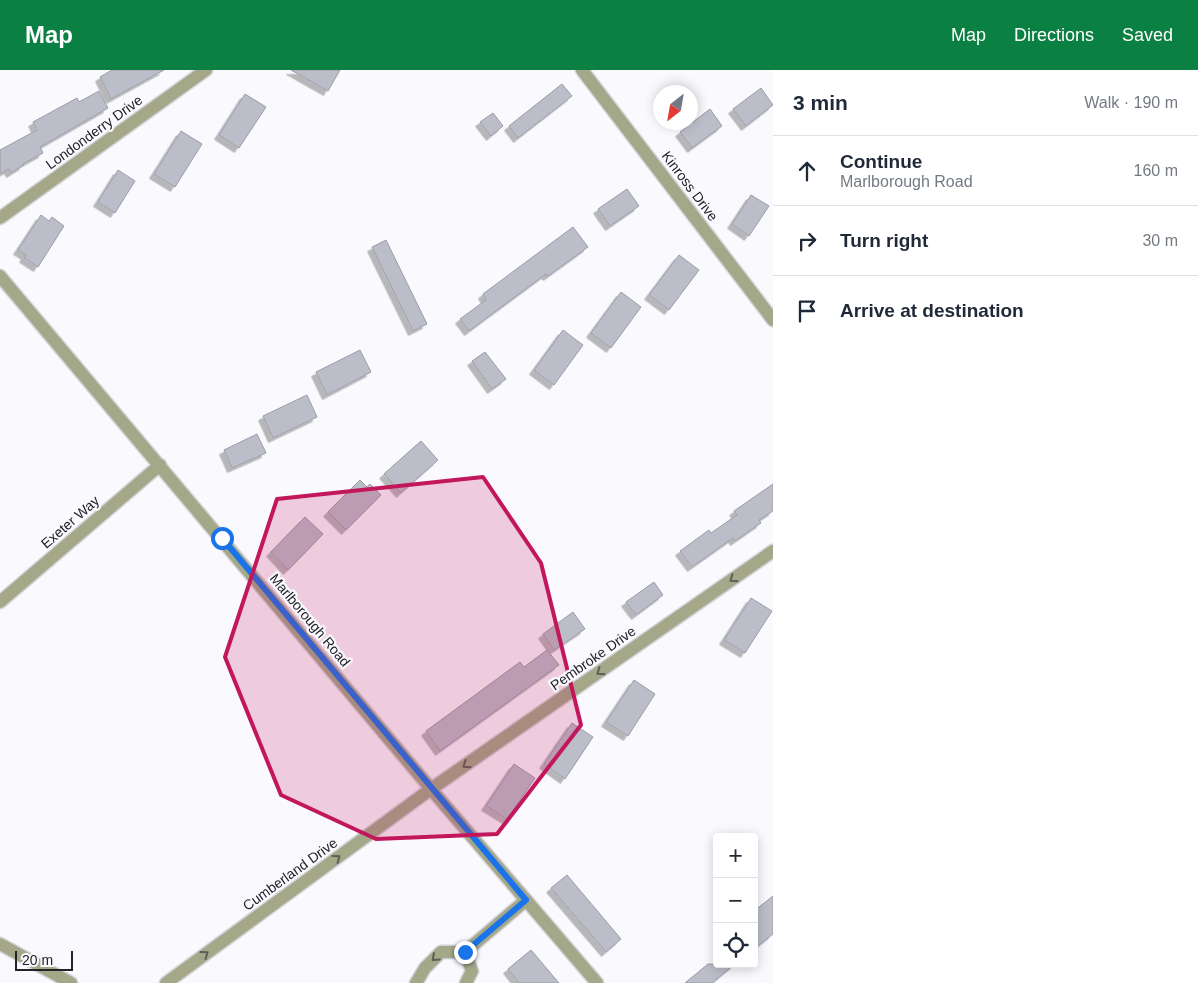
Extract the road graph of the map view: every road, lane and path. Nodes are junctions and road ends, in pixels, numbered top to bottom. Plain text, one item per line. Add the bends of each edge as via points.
1 (206, 70) edge
2 (582, 70) edge
3 (0, 218) edge
4 (0, 276) edge
5 (773, 320) edge
6 (160, 464) junction
7 (773, 551) edge
8 (0, 602) edge
9 (431, 789) junction
10 (526, 900) junction
11 (0, 944) edge
12 (465, 952) junction
13 (71, 983) edge
14 (166, 983) edge
15 (416, 983) edge
16 (466, 983) edge
17 (597, 983) edge

1 - 3 lane, Londonderry Drive
2 - 5 lane, Kinross Drive
4 - 6 lane, Marlborough Road
6 - 8 lane, Exeter Way
6 - 9 lane, Marlborough Road
7 -> 9 lane, Pembroke Drive
9 - 10 lane, Marlborough Road
14 -> 9 lane, Cumberland Drive
10 - 12 lane
10 - 17 lane, Marlborough Road
11 - 13 lane
12 -> 15 lane via 441,952
12 - 16 lane via 472,971

